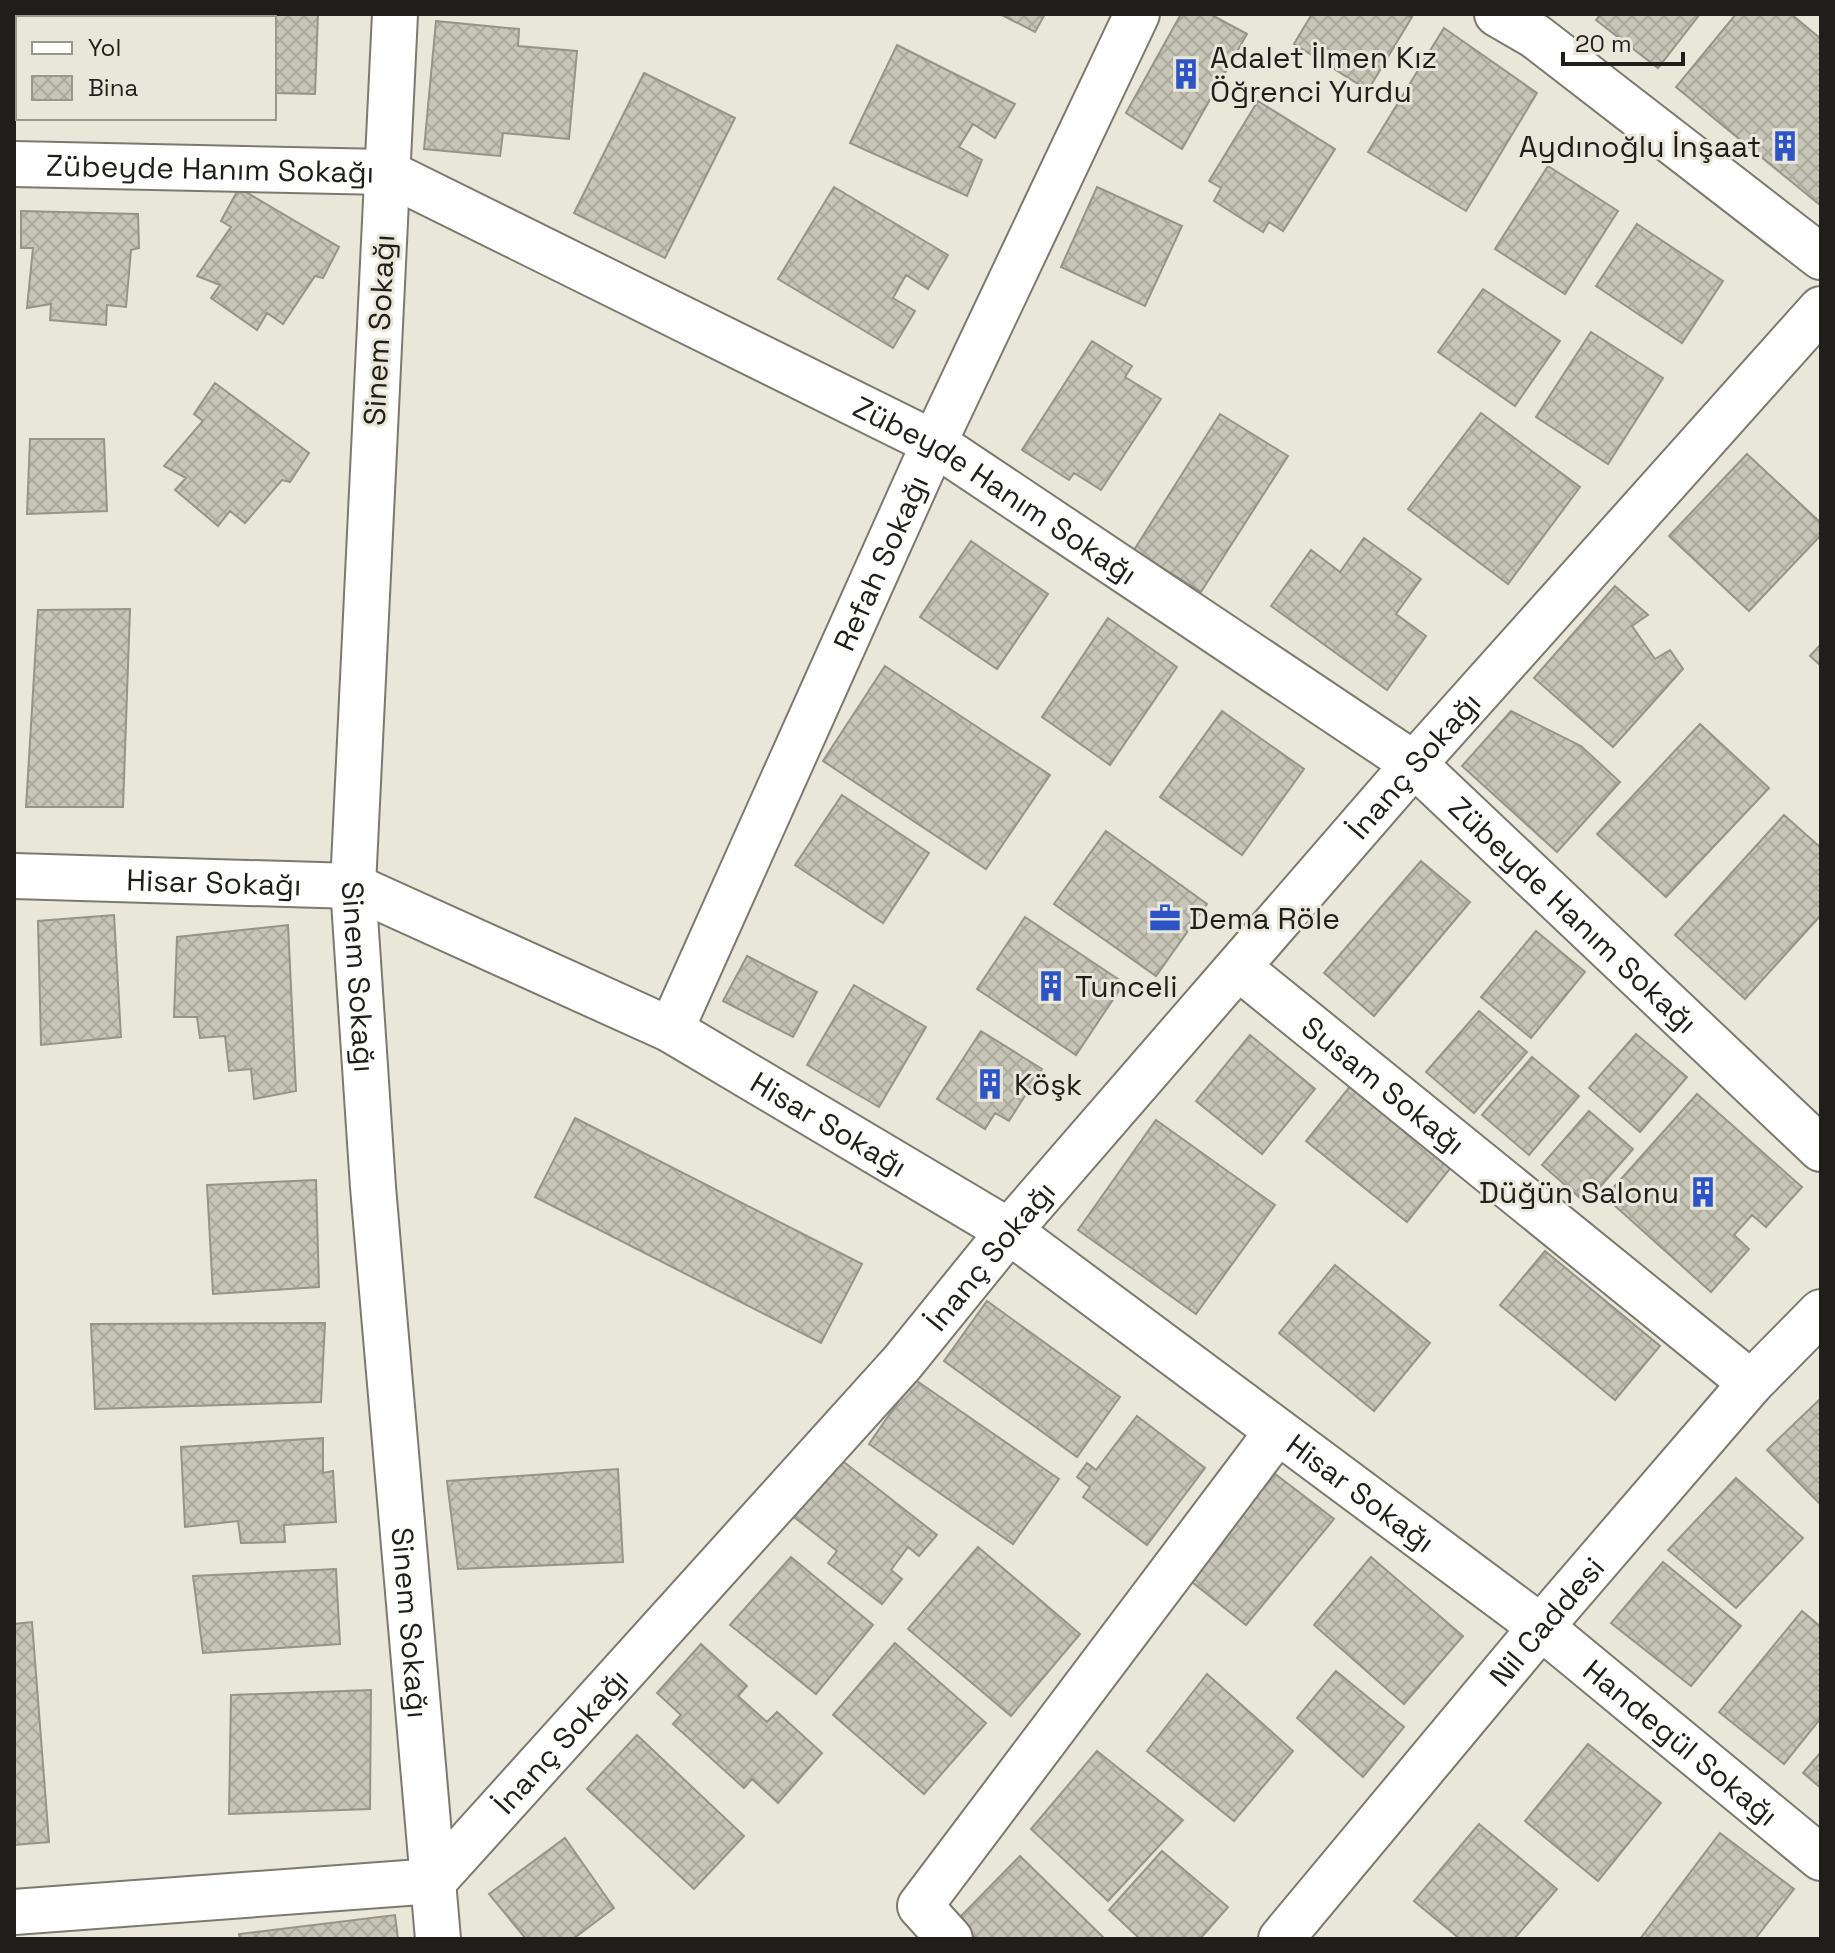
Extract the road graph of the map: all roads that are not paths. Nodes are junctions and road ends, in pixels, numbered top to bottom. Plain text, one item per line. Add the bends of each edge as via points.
1 (395, 14) edge
2 (1137, 14) edge
3 (1497, 14) edge
4 (14, 164) edge
5 (386, 172) junction
6 (1821, 257) edge
7 (1821, 309) edge
8 (934, 443) junction
9 (1414, 764) junction
10 (14, 876) edge
11 (353, 886) junction
12 (1239, 968) junction
13 (671, 1030) junction
14 (1821, 1149) edge
15 (1009, 1231) junction
16 (1821, 1312) edge
17 (1751, 1383) junction
18 (1277, 1432) junction
19 (1541, 1627) junction
20 (1821, 1858) edge
21 (434, 1881) junction
22 (27, 1921) edge
23 (438, 1939) edge
24 (950, 1939) edge
25 (1281, 1939) edge

1 - 5 street, Sinem Sokağı
2 - 8 street, Refah Sokağı
3 - 6 street via 1535,36
4 - 5 street, Zübeyde Hanım Sokağı
5 - 8 street, Zübeyde Hanım Sokağı
5 - 11 street, Sinem Sokağı
7 - 9 street, İnanç Sokağı
8 - 9 street, Zübeyde Hanım Sokağı
8 - 13 street, Refah Sokağı
9 - 12 street, İnanç Sokağı
9 - 14 street, Zübeyde Hanım Sokağı
10 - 11 street, Hisar Sokağı
11 - 13 street, Hisar Sokağı
11 - 21 street, Sinem Sokağı via 373,1187
12 - 15 street, İnanç Sokağı
12 - 17 street, Susam Sokağı
13 - 15 street, Hisar Sokağı
15 - 18 street, Hisar Sokağı
15 - 21 street, İnanç Sokağı via 891,1375
16 - 17 street, Nil Caddesi
17 - 19 street, Nil Caddesi
18 - 19 street, Hisar Sokağı
18 - 24 street via 920,1906
19 - 20 street, Handegül Sokağı
19 - 25 street, Nil Caddesi
21 - 22 street
21 - 23 street, Sinem Sokağı

